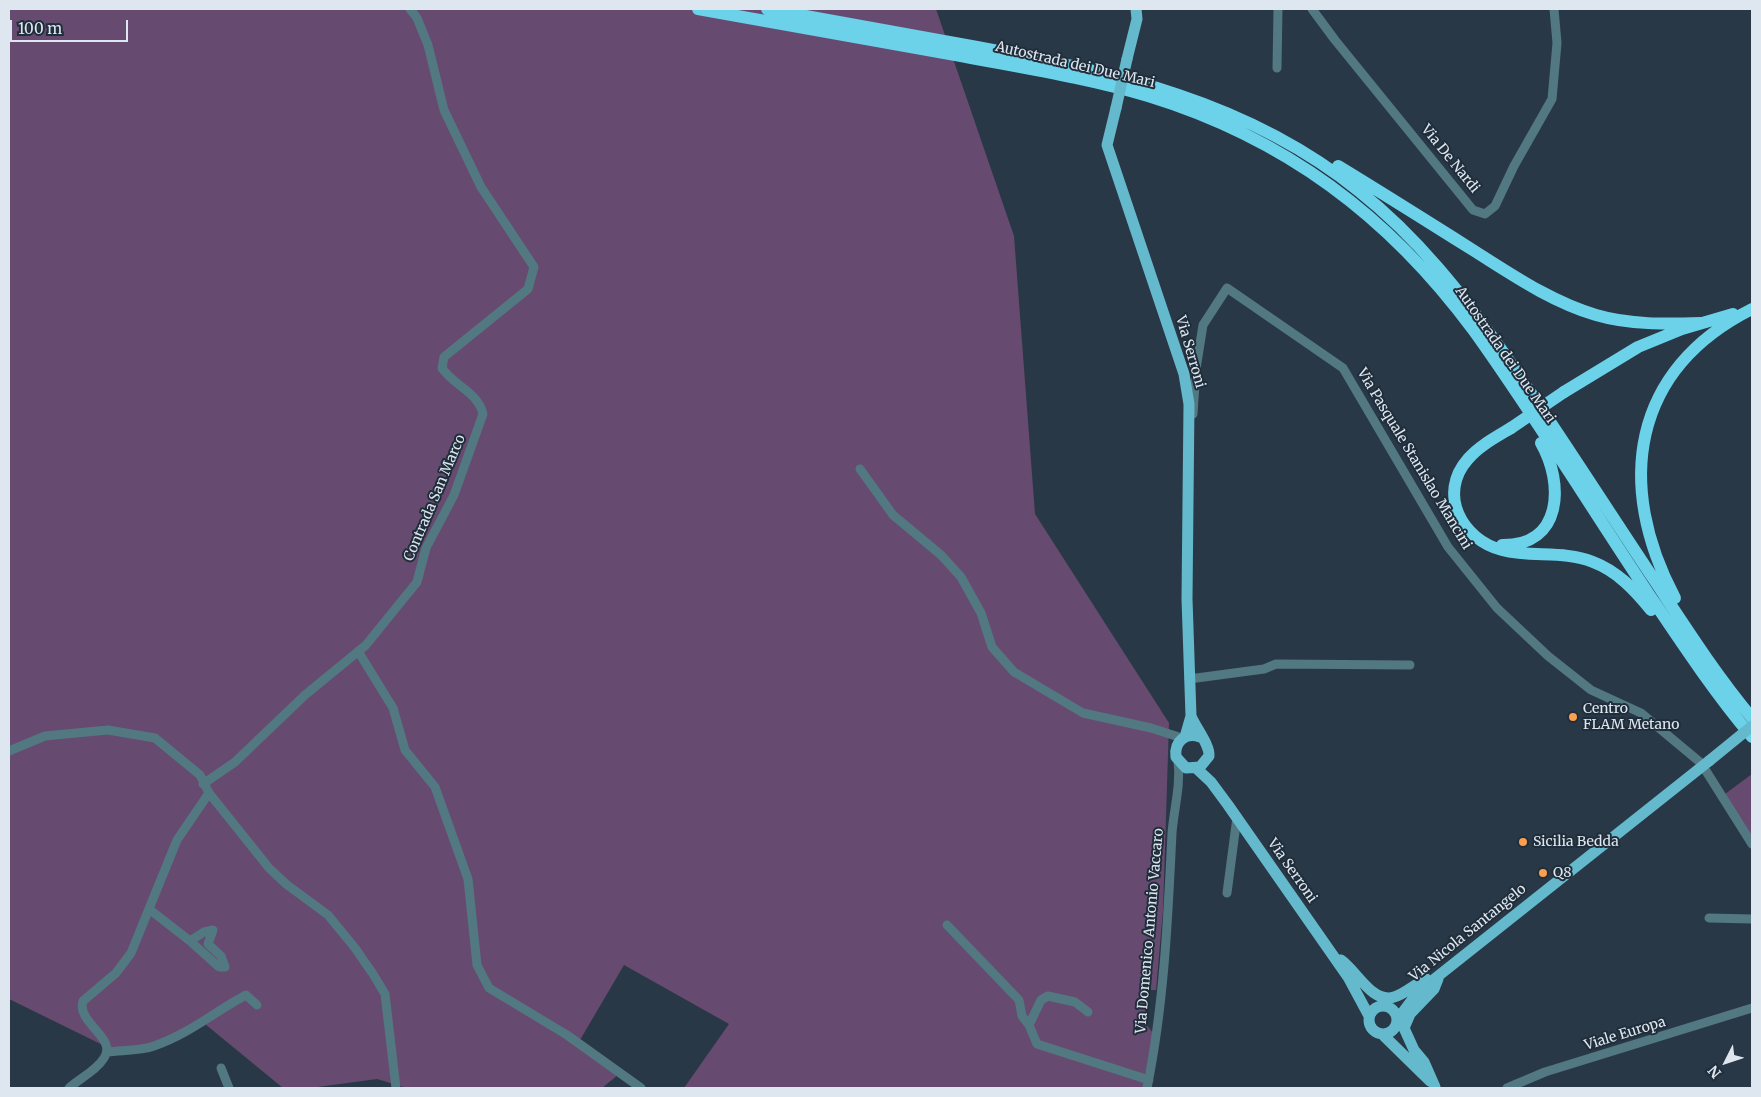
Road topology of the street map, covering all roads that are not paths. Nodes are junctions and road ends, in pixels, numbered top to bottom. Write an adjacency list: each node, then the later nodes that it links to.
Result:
1 (410, 9): 17 (street, Contrada San Marco)
2 (698, 9): 8 (highway, Autostrada dei Due Mari)
3 (767, 9): 8 (highway, Autostrada dei Due Mari)
4 (1136, 9): 14 (main road, Via Serroni, bridge)
5 (1278, 9): 9 (street)
6 (1312, 9): 7 (street, Via De Nardi)
7 (1554, 9)
8 (883, 36): 10 (highway, Autostrada dei Due Mari); 11 (highway, Autostrada dei Due Mari)
9 (1277, 68)
10 (1109, 73): 13 (highway); 22 (highway, Autostrada dei Due Mari)
11 (1414, 259): 16 (highway); 24 (highway, Autostrada dei Due Mari)
12 (1752, 309): 13 (highway); 20 (highway)
13 (1701, 323): 16 (highway, bridge)
14 (1192, 401): 19 (main road, Via Serroni); 31 (street, Via Pasquale Stanislao Mancini)
15 (860, 469): 26 (street)
16 (1484, 543): 27 (highway)
17 (358, 651): 35 (street, Contrada San Marco); 64 (street)
18 (1410, 665): 19 (street)
19 (1189, 679): 21 (main road, Via Serroni)
20 (1752, 712)
21 (1191, 716): 25 (main road, Via Serroni); 26 (main road, Via Serroni)
22 (1752, 718)
23 (1752, 726): 31 (main road, Via Nicola Santangelo, bridge)
24 (1752, 736)
25 (1200, 737): 26 (main road); 30 (main road, Via Serroni)
26 (1179, 739): 29 (main road, Via Serroni)
27 (1752, 746)
28 (9, 750): 35 (street)
29 (1178, 761): 32 (main road, Via Serroni); 33 (street, Via Domenico Antonio Vaccaro)
30 (1207, 761): 32 (main road); 34 (main road, Via Serroni)
31 (1706, 763): 38 (street); 46 (main road, Via Nicola Santangelo)
32 (1194, 768): 33 (street); 34 (main road, Via Serroni)
33 (1180, 776): 60 (street, Via Domenico Antonio Vaccaro)
34 (1212, 782): 37 (main road, Via Serroni)
35 (203, 784): 36 (street)
36 (209, 793): 40 (street); 63 (street)
37 (1237, 817): 39 (street); 45 (main road, Via Serroni)
38 (1752, 844)
39 (1227, 893)
40 (149, 909): 44 (street); 57 (street)
41 (1709, 918): 42 (street)
42 (1752, 919)
43 (947, 925): 54 (street)
44 (190, 941): 44 (street)
45 (1330, 952): 46 (main road); 47 (main road, Via Serroni)
46 (1439, 975): 48 (main road, Via Nicola Santangelo); 65 (main road)
47 (1348, 977): 50 (main road); 53 (main road)
48 (1418, 992): 50 (main road); 55 (main road, Via Nicola Santangelo)
49 (257, 1005): 57 (street)
50 (1384, 1006): 53 (main road); 55 (main road)
51 (1752, 1008): 66 (street, Viale Europa)
52 (1088, 1012): 54 (street)
53 (1369, 1016): 56 (main road)
54 (1029, 1024): 60 (street)
55 (1396, 1024): 56 (main road, Via Nicola Santangelo); 58 (main road)
56 (1382, 1034): 58 (main road)
57 (107, 1052): 61 (street)
58 (1414, 1065): 65 (main road)
59 (221, 1068): 62 (street)
60 (1148, 1084)
61 (69, 1088)
62 (228, 1088)
63 (396, 1088)
64 (641, 1088)
65 (1436, 1088)
66 (1507, 1088)

